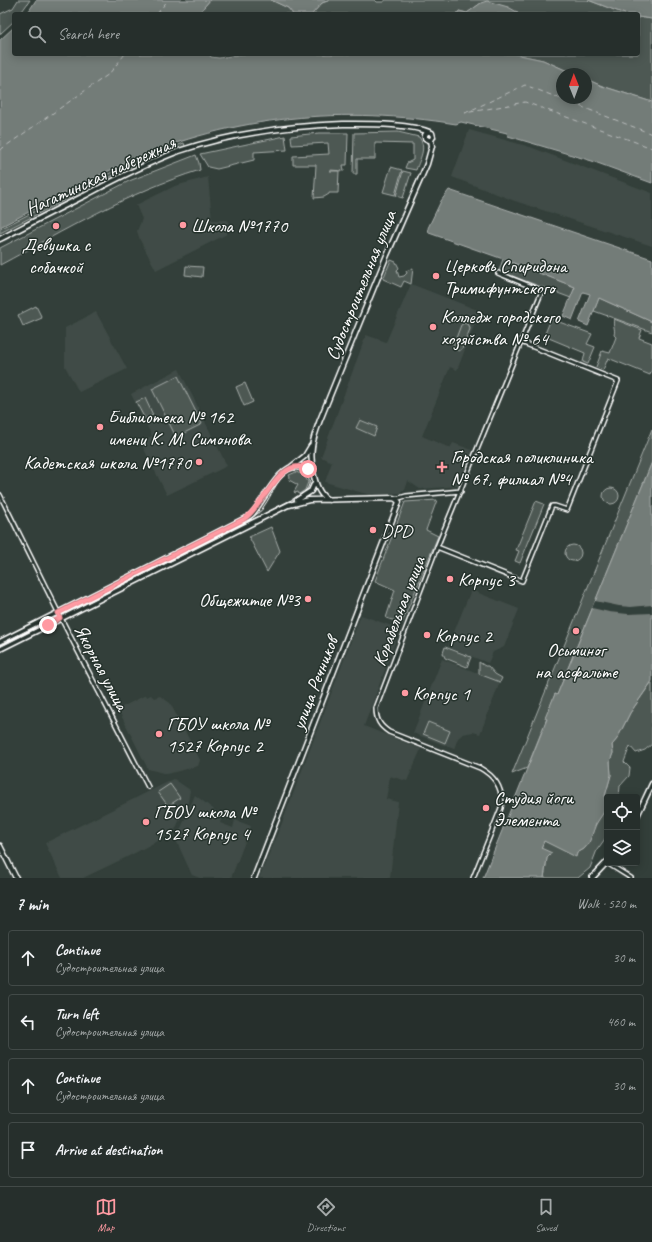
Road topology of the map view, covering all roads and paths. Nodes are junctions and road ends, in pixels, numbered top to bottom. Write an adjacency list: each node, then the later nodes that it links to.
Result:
1 (427, 132): 2 (street, Нагатинская набережная); 5 (street, Судостроительная улица)
2 (0, 239)
3 (498, 273): 4 (street, Корабельная улица)
4 (521, 342): 8 (street, Корабельная улица); 15 (street)
5 (313, 442): 6 (street); 7 (street)
6 (289, 468): 7 (street); 13 (street)
7 (315, 479): 11 (street); 12 (street)
8 (461, 491): 10 (street); 15 (street, Корабельная улица)
9 (0, 495): 16 (street, Якорная улица)
10 (396, 499): 11 (street); 27 (street, улица Речников)
11 (328, 500): 12 (street)
12 (289, 505): 14 (street)
13 (255, 510): 14 (street); 16 (street)
14 (262, 517): 17 (street)
15 (437, 547): 28 (street, Корабельная улица)
16 (58, 613): 17 (street, Якорная улица); 18 (street)
17 (60, 618): 19 (street); 21 (street, Якорная улица)
18 (0, 642)
19 (0, 648)
20 (652, 784): 22 (street)
21 (148, 787)
22 (640, 810)
23 (0, 846): 26 (street)
24 (604, 866): 29 (street)
25 (612, 866): 30 (street)
26 (16, 878)
27 (254, 878)
28 (473, 878)
29 (592, 878)
30 (631, 878)

